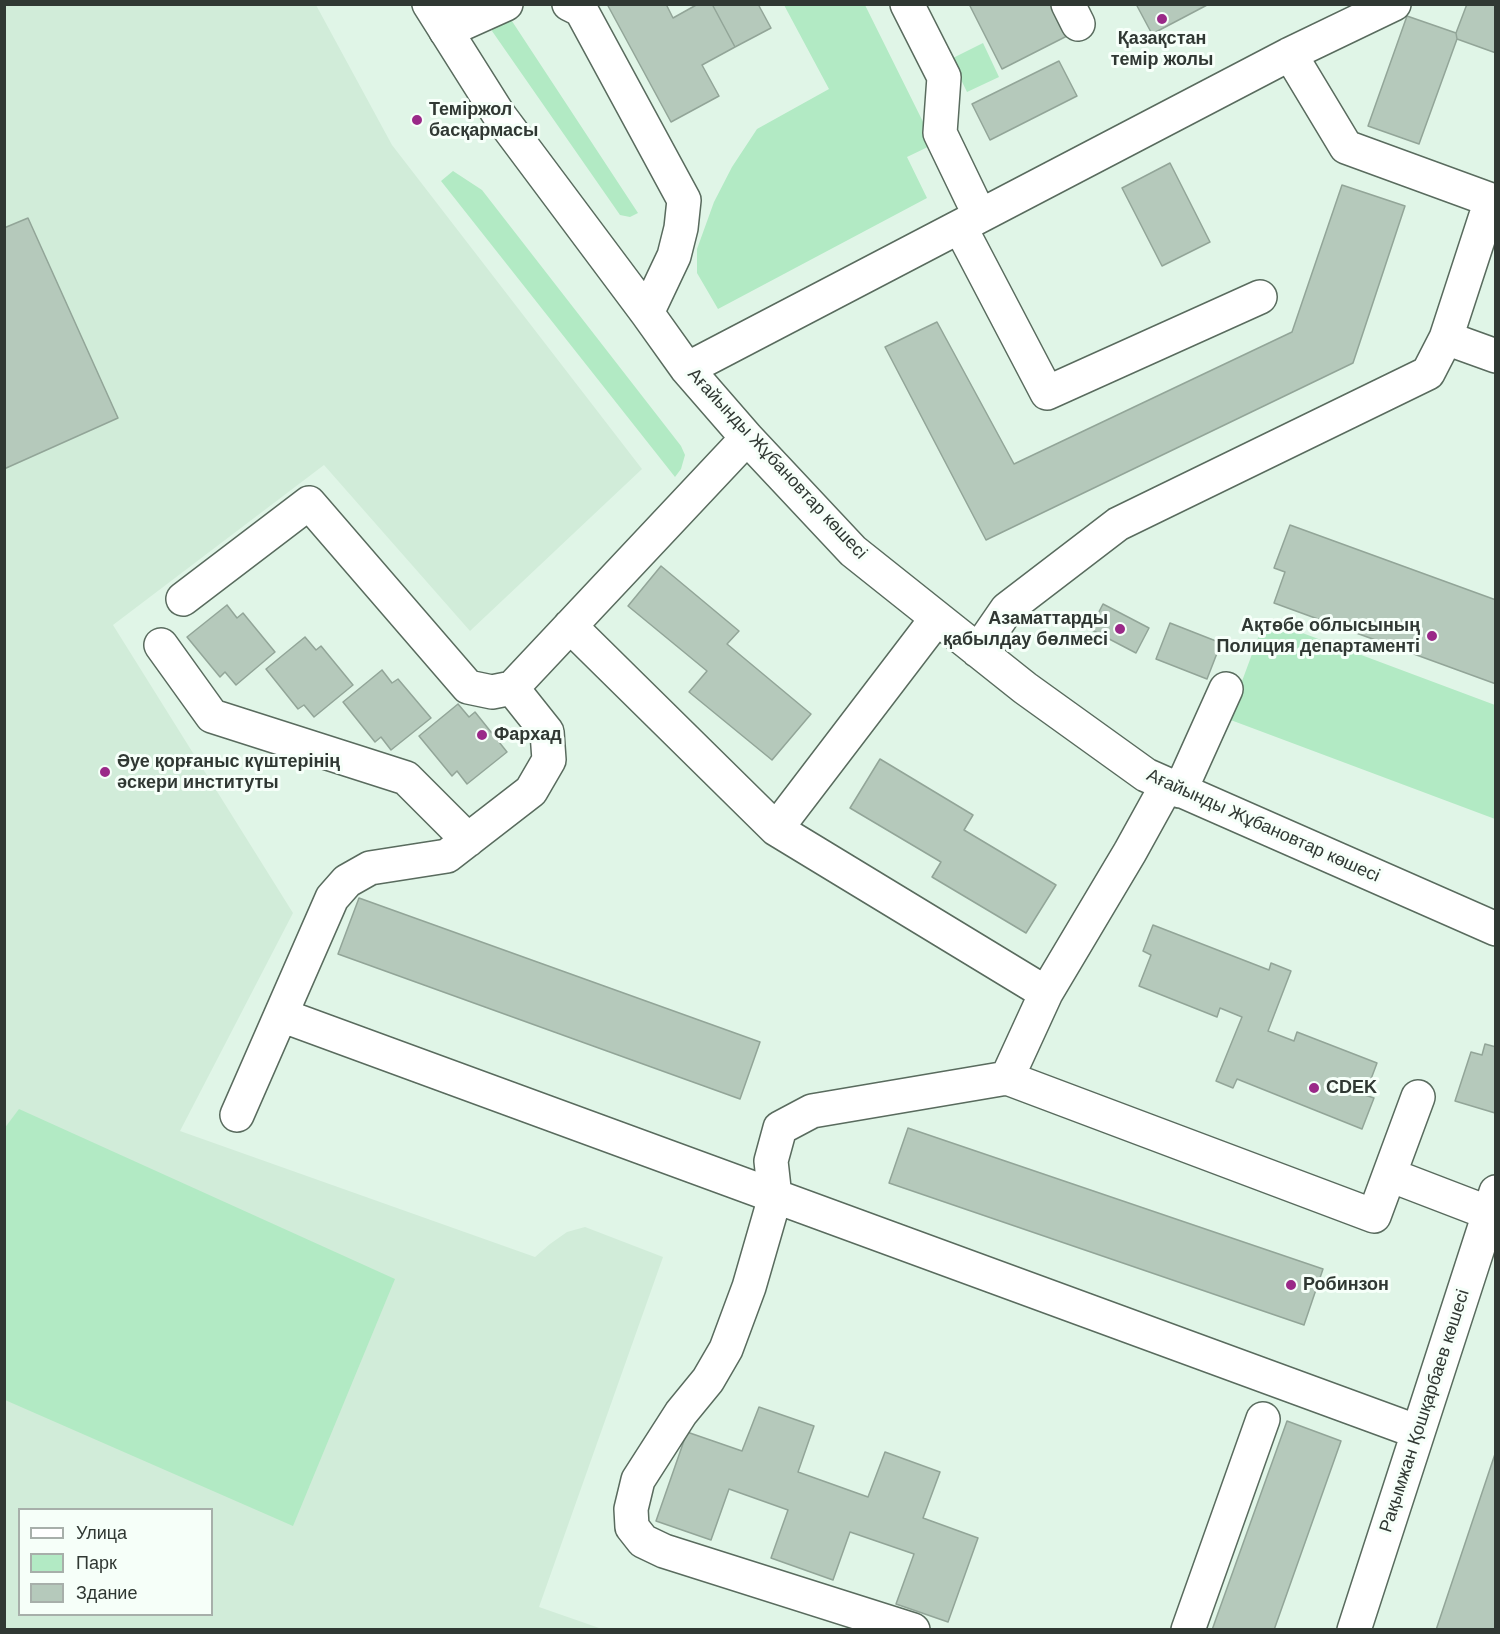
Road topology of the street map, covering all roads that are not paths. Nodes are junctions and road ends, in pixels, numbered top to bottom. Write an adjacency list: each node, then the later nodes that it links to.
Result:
1 (506, 4): 5 (street)
2 (569, 4): 10 (street)
3 (906, 4): 8 (street)
4 (1394, 4): 6 (street)
5 (442, 13): 10 (street, Ағайынды Жұбановтар көшесі)
6 (1290, 54): 7 (street); 8 (street)
7 (1493, 201): 11 (street)
8 (970, 221): 9 (street); 13 (street)
9 (1260, 297)
10 (647, 313): 13 (street, Ағайынды Жұбановтар көшесі)
11 (1446, 338): 12 (street); 19 (street)
12 (1496, 356)
13 (687, 369): 14 (street, Ағайынды Жұбановтар көшесі)
14 (747, 438): 16 (street, Ағайынды Жұбановтар көшесі); 17 (street)
15 (183, 599): 20 (street)
16 (937, 618): 19 (street, Ағайынды Жұбановтар көшесі); 23 (street)
17 (570, 626): 20 (street); 23 (street)
18 (161, 645): 24 (street)
19 (978, 651): 22 (street, Ағайынды Жұбановтар көшесі)
20 (512, 688): 24 (street)
21 (1226, 689): 22 (street)
22 (1173, 788): 25 (street, Ағайынды Жұбановтар көшесі); 26 (street)
23 (776, 829): 26 (street)
24 (468, 840): 27 (street)
25 (1496, 929)
26 (1046, 993): 28 (street)
27 (281, 1015): 30 (street); 32 (street)
28 (1007, 1078): 31 (street); 32 (street)
29 (1418, 1097): 31 (street)
30 (237, 1115)
31 (1390, 1175): 33 (street)
32 (775, 1197): 35 (street); 36 (street)
33 (1492, 1202): 35 (street, Рақымжан Қошқарбаев көшесі)
34 (1263, 1419): 37 (street)
35 (1418, 1432): 38 (street, Рақымжан Қошқарбаев көшесі)
36 (913, 1629)
37 (1188, 1629)
38 (1354, 1629)

